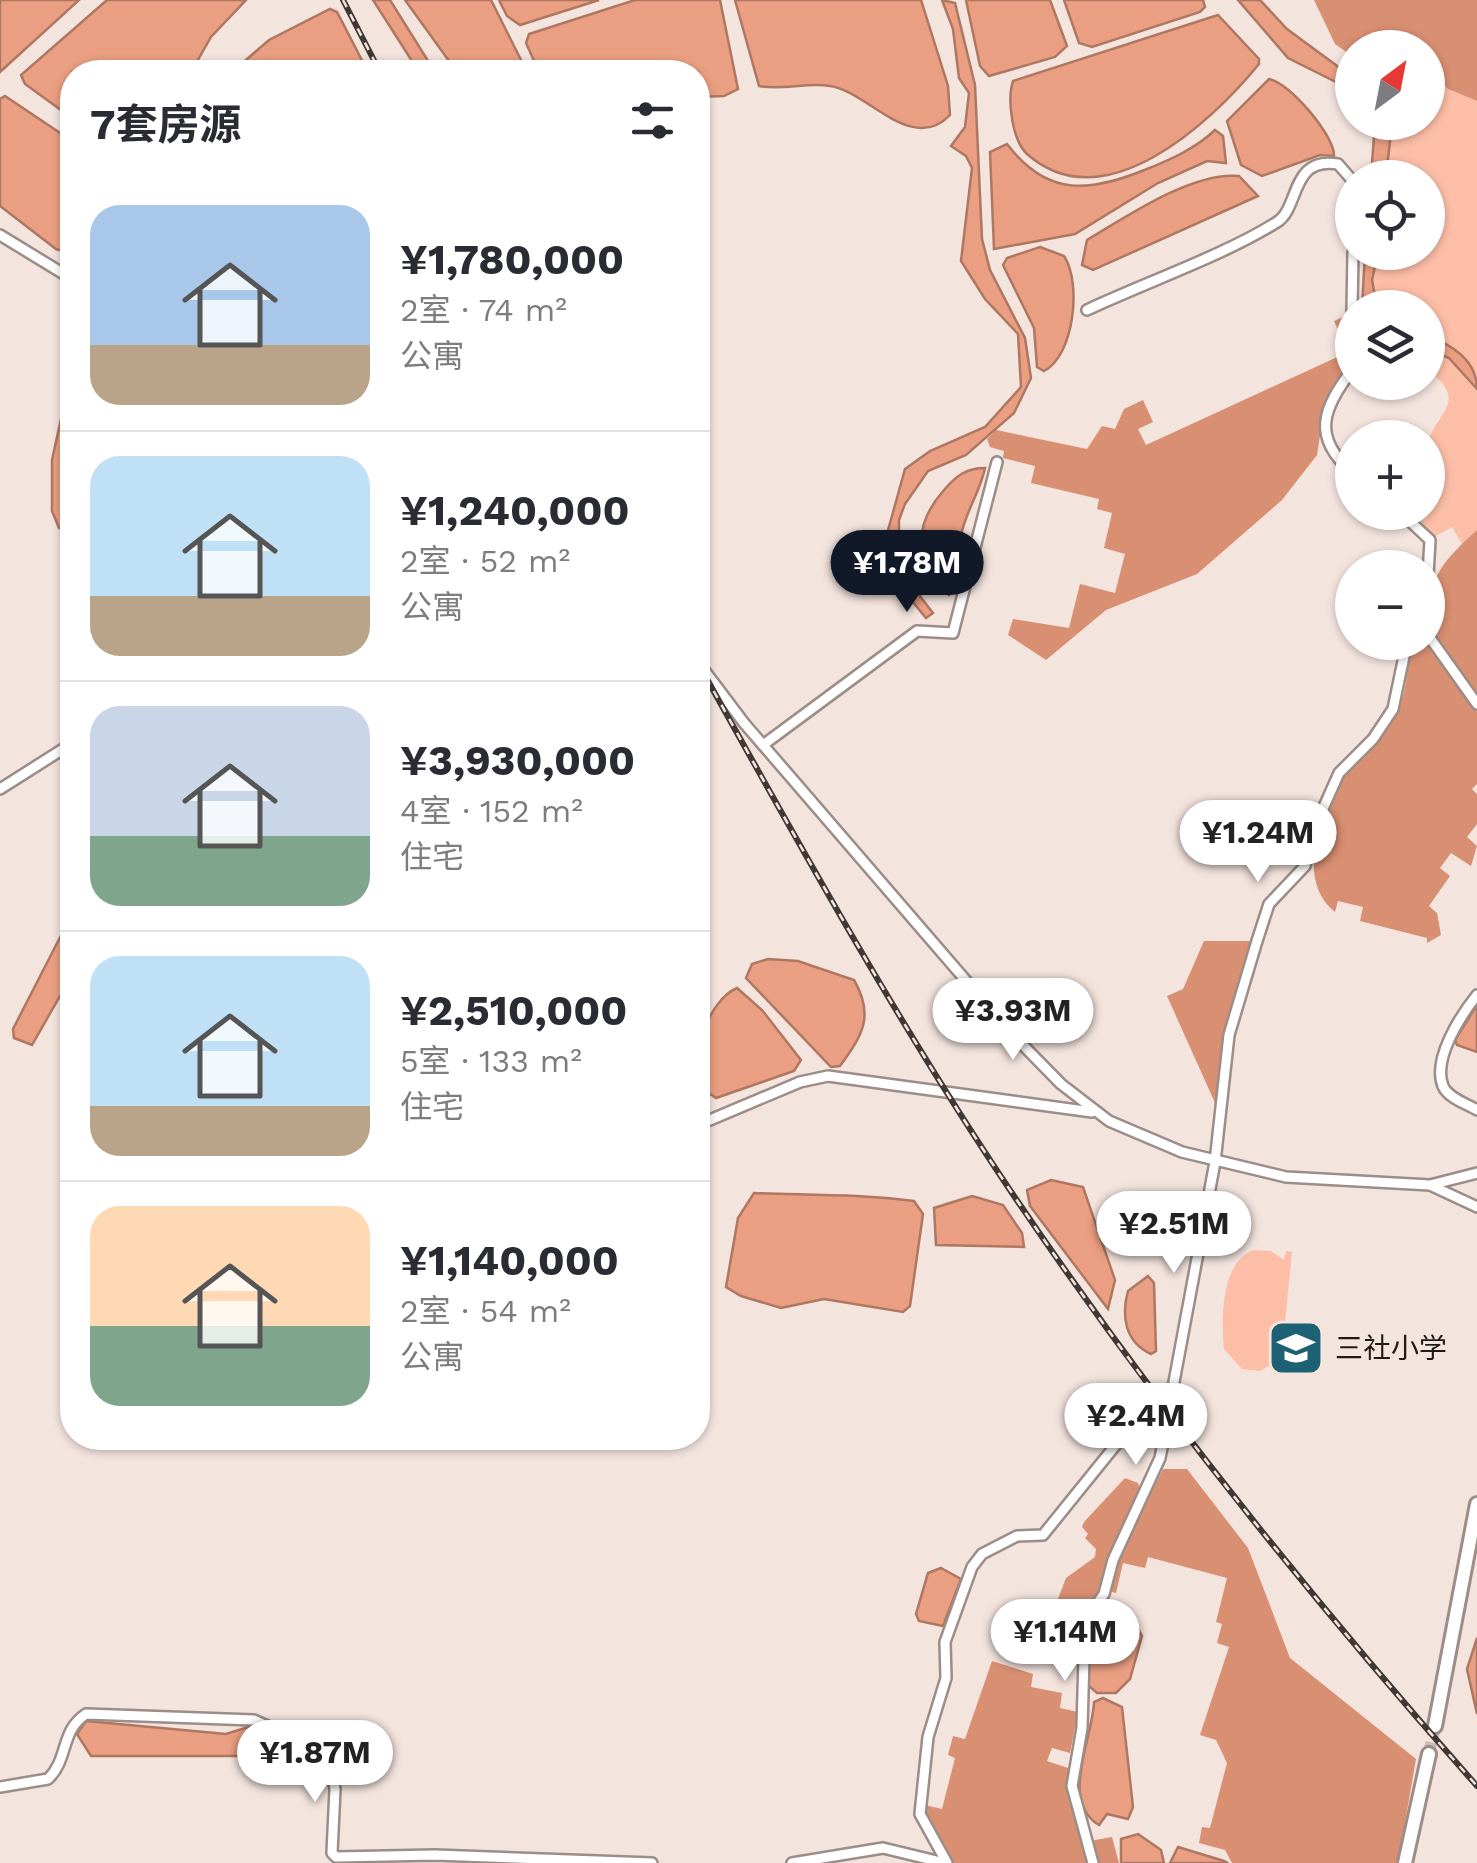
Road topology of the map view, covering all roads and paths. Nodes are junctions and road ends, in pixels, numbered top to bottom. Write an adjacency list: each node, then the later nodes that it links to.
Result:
1 (1335, 164): 4 (street)
2 (0, 236): 3 (street)
3 (60, 272)
4 (1086, 310)
5 (1335, 393): 6 (street)
6 (1335, 455)
7 (997, 462): 12 (street)
8 (1445, 659): 11 (street)
9 (1404, 660): 19 (street)
10 (710, 677): 12 (street)
11 (1477, 704)
12 (763, 744): 17 (street)
13 (60, 751): 14 (street)
14 (0, 789)
15 (1477, 995): 16 (street)
16 (1477, 1110)
17 (1096, 1112): 18 (street); 19 (street)
18 (710, 1120)
19 (1215, 1162): 21 (street); 23 (street)
20 (1477, 1173): 21 (street)
21 (1430, 1185): 22 (street)
22 (1477, 1207)
23 (1171, 1398)
24 (1477, 1504): 25 (street)
25 (1435, 1726)
26 (1429, 1754): 32 (street)
27 (0, 1786): 28 (street)
28 (652, 1863)
29 (792, 1863): 30 (street)
30 (946, 1863): 31 (street)
31 (1093, 1863)
32 (1405, 1863)

